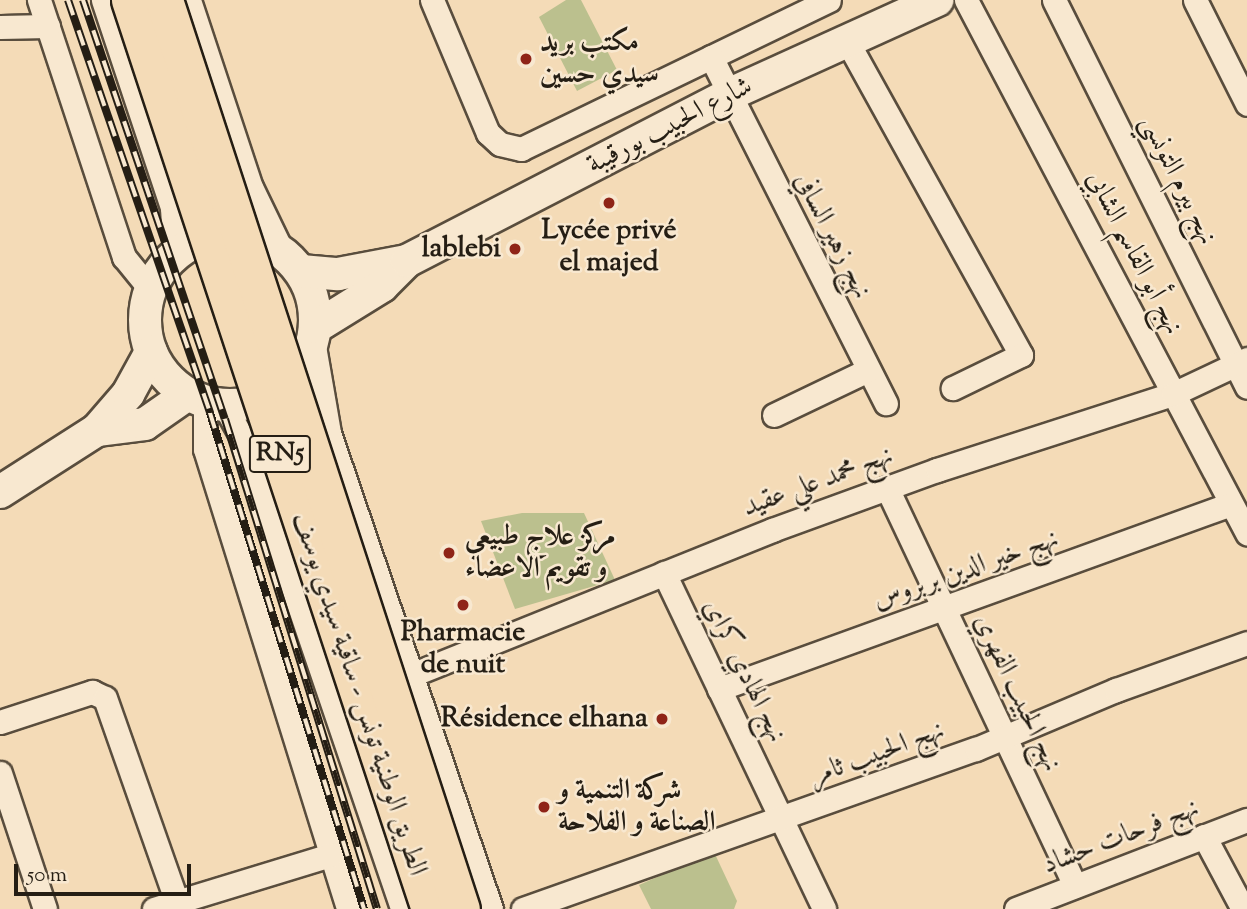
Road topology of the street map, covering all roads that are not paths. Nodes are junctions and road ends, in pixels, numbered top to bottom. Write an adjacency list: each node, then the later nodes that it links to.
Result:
1 (39, 0): 12 (street)
2 (103, 0): 18 (street)
3 (130, 0): 56 (highway, الطريق الوطنية تونس - ساقية سيدي يوسف / RN5, bridge)
4 (164, 0): 57 (highway, الطريق الوطنية تونس - ساقية سيدي يوسف / RN5, bridge)
5 (189, 0): 19 (street)
6 (432, 0): 15 (street)
7 (829, 0): 15 (street)
8 (937, 0): 14 (main road, شارع الحبيب بورقيبة)
9 (966, 0): 28 (street, نهج أبو القاسم الشابي)
10 (1054, 0): 24 (street, نهج بيرم التونسي)
11 (1195, 0): 17 (street)
12 (48, 26): 13 (street); 21 (street)
13 (0, 27)
14 (847, 41): 16 (main road, شارع الحبيب بورقيبة); 26 (street)
15 (711, 57): 16 (street, نهج زهير السافي)
16 (728, 95): 20 (main road, شارع الحبيب بورقيبة); 25 (street, نهج زهير السافي)
17 (1247, 104)
18 (175, 254): 19 (main road); 21 (main road)
19 (291, 261): 20 (main road, شارع الحبيب بورقيبة); 22 (main road)
20 (407, 261): 22 (main road, شارع الحبيب بورقيبة)
21 (150, 289): 23 (main road)
22 (314, 333): 29 (main road); 40 (street)
23 (151, 352): 29 (main road); 32 (main road)
24 (1241, 362): 27 (street, نهج بيرم التونسي); 28 (street, نهج محمد علي عقيد)
25 (868, 370): 30 (street, نهج زهير السافي); 31 (street)
26 (953, 387)
27 (1247, 387)
28 (1173, 394): 33 (street, نهج محمد علي عقيد); 35 (street, نهج أبو القاسم الشابي)
29 (206, 400): 32 (main road); 48 (street); 55 (street)
30 (886, 403)
31 (774, 415)
32 (97, 430): 34 (main road)
33 (887, 488): 37 (street, نهج محمد علي عقيد); 38 (street, نهج الحبيب الفهري)
34 (0, 492)
35 (1231, 504): 36 (street, نهج أبو القاسم الشابي); 38 (street, نهج خير الدين بربروس)
36 (1247, 533)
37 (664, 573): 40 (street, نهج محمد علي عقيد); 41 (street, نهج الهادي كراي)
38 (945, 609): 41 (street, نهج خير الدين بربروس); 43 (street, نهج الحبيب الفهري)
39 (1247, 643): 43 (street, نهج الحبيب ثامر)
40 (414, 674): 58 (street)
41 (719, 689): 45 (street, نهج الهادي كراي)
42 (0, 722): 50 (street)
43 (1006, 737): 45 (street, نهج الحبيب ثامر); 49 (street, نهج الحبيب الفهري)
44 (0, 772): 52 (street)
45 (783, 820): 59 (street, نهج الحبيب ثامر); 60 (street, نهج الهادي كراي)
46 (1247, 820): 47 (street, نهج فرحات حشاد)
47 (1204, 836): 49 (street, نهج فرحات حشاد); 62 (street)
48 (331, 855): 50 (street); 54 (street)
49 (1075, 886): 51 (street, نهج فرحات حشاد)
50 (177, 902): 53 (street)
51 (1049, 904): 61 (street, نهج فرحات حشاد)
52 (45, 909)
53 (154, 909)
54 (348, 909)
55 (402, 909)
56 (430, 909)
57 (461, 909)
58 (491, 909)
59 (523, 909)
60 (824, 909)
61 (1016, 909)
62 (1242, 909)

